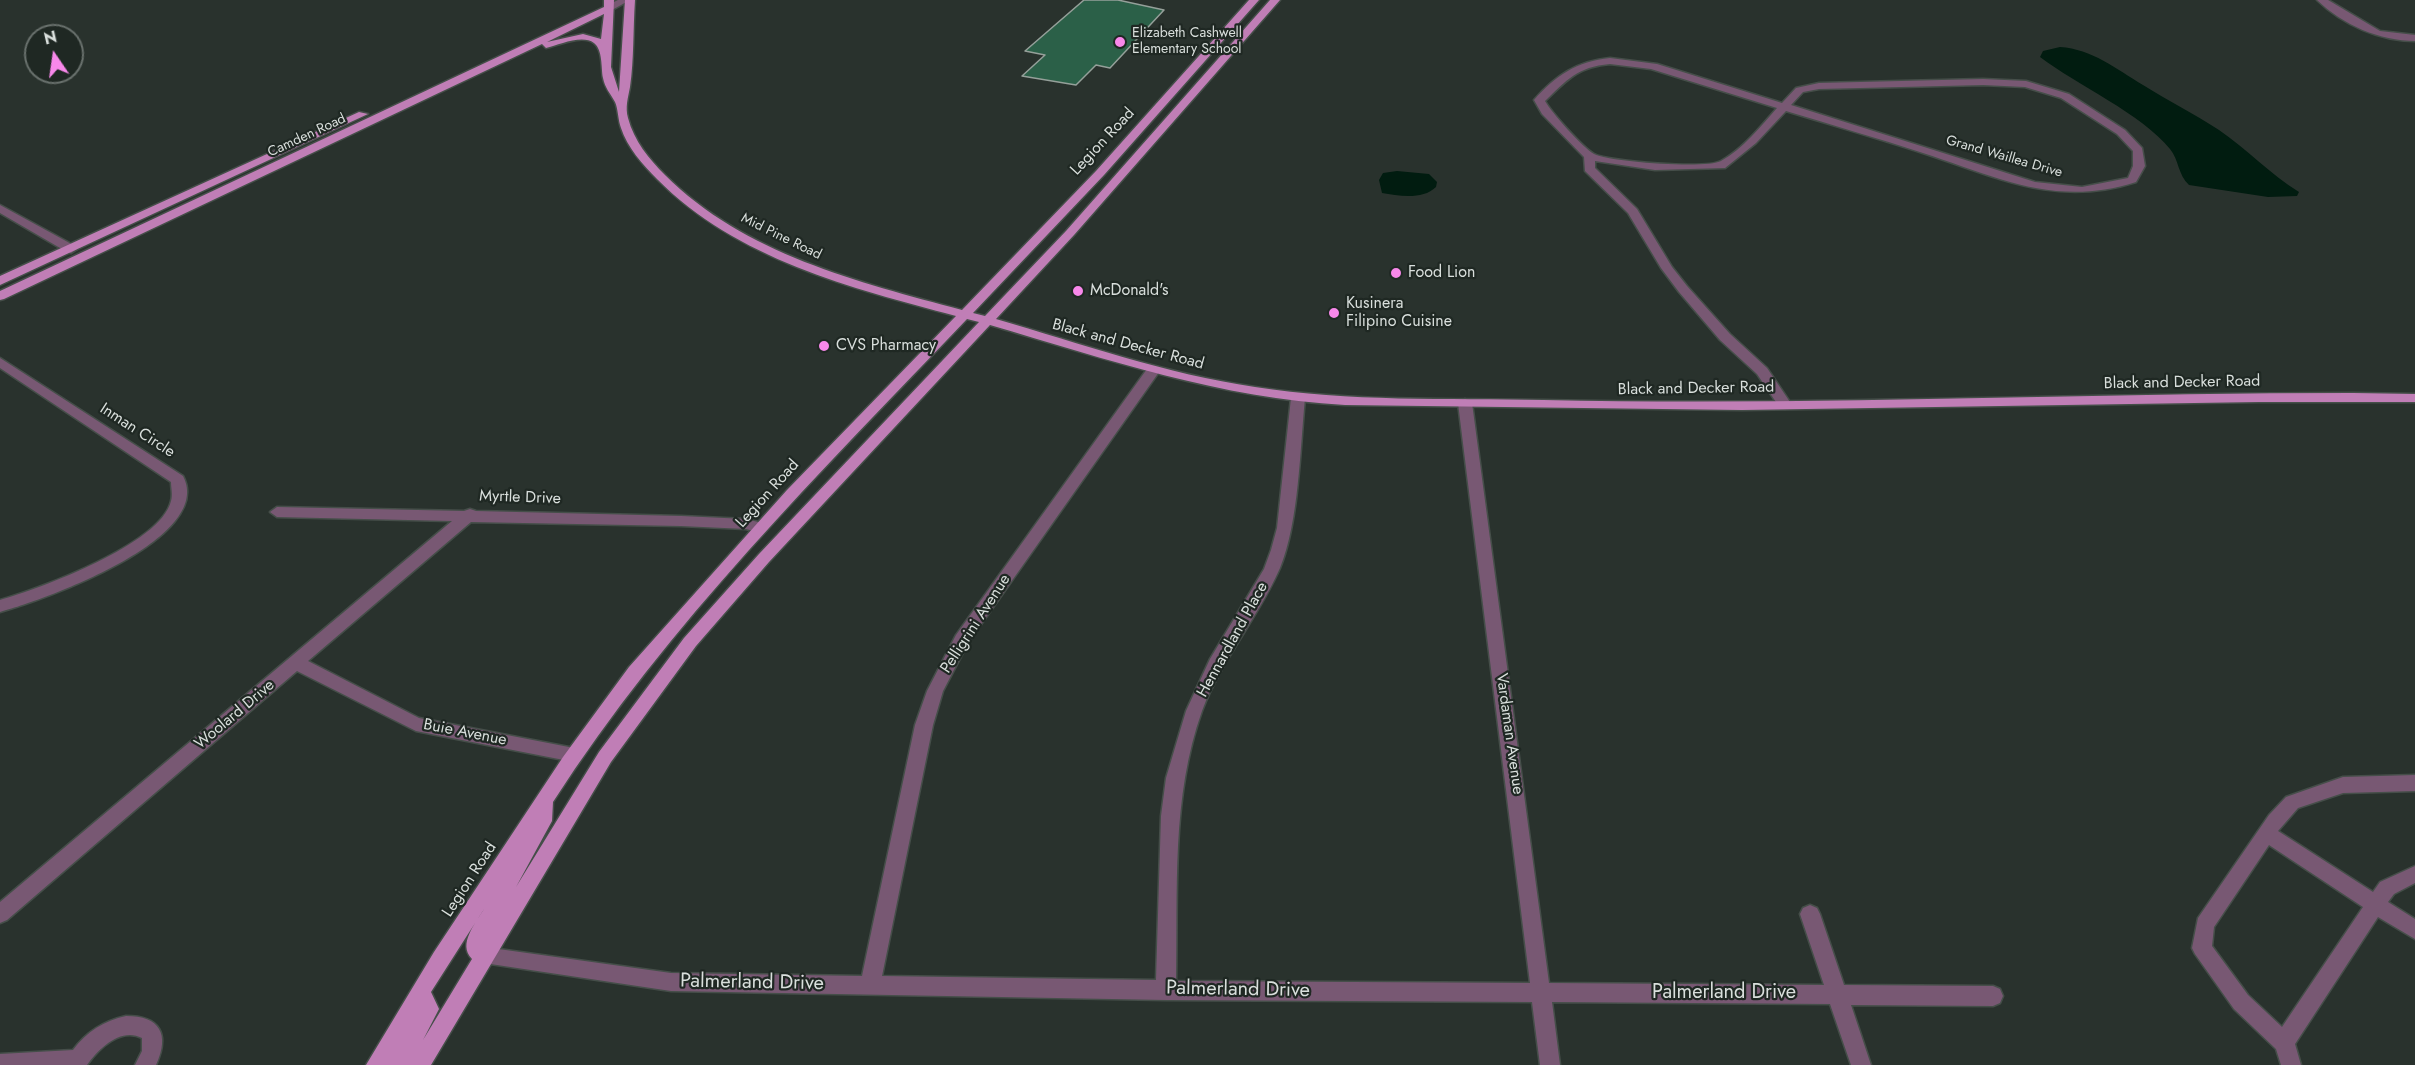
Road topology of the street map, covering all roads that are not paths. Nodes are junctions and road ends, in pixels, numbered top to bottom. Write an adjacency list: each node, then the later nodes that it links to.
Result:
1 (625, 0): 5 (street, Camden Road)
2 (630, 0): 13 (main road, Mid Pine Road)
3 (1254, 0): 7 (main road, Legion Road)
4 (2324, 0): 8 (street)
5 (607, 2): 9 (main road, Mid Pine Road); 12 (main road, Camden Road); 21 (main road, Camden Road)
6 (1270, 3): 10 (main road)
7 (1246, 10): 10 (main road); 11 (main road, Legion Road)
8 (2415, 38)
9 (607, 63): 12 (main road); 13 (main road, Mid Pine Road)
10 (1208, 77): 16 (main road)
11 (1179, 85): 15 (main road, Legion Road); 16 (main road)
12 (431, 91): 23 (main road, Camden Road)
13 (619, 100): 24 (main road, Mid Pine Road)
14 (1784, 106): 14 (street, Grand Waillea Drive); 17 (street, Grand Waillea Drive); 18 (street, Grand Waillea Drive)
15 (1139, 129): 19 (main road); 24 (main road, Legion Road)
16 (1161, 132): 19 (main road)
17 (1589, 160): 18 (street); 18 (street)
18 (1603, 169): 31 (street)
19 (1094, 206): 25 (main road)
20 (0, 208): 21 (street)
21 (71, 249): 22 (main road, Camden Road)
22 (0, 281)
23 (0, 296)
24 (962, 314): 25 (main road, Mid Pine Road); 34 (main road, Legion Road)
25 (987, 320): 27 (main road, Black and Decker Road); 46 (main road)
26 (0, 362): 35 (street, Inman Circle)
27 (1152, 372): 28 (main road, Black and Decker Road); 47 (street, Pelligrini Avenue)
28 (1298, 398): 30 (main road, Black and Decker Road); 48 (street, Hennardland Place)
29 (2415, 398): 31 (main road, Black and Decker Road)
30 (1465, 403): 31 (main road, Black and Decker Road); 50 (street, Vardaman Avenue)
31 (1785, 405)
32 (277, 512): 33 (street, Myrtle Drive)
33 (470, 514): 34 (street, Myrtle Drive); 36 (street, Woolard Drive)
34 (761, 528): 37 (main road, Legion Road)
35 (0, 606)
36 (296, 663): 37 (street, Buie Avenue); 44 (street, Woolard Drive)
37 (574, 755): 39 (main road, Legion Road)
38 (2415, 783): 40 (street)
39 (544, 801): 46 (main road); 49 (main road, Legion Road)
40 (2267, 834): 42 (street); 53 (street)
41 (2415, 874): 42 (street)
42 (2376, 904): 45 (street); 53 (street)
43 (1810, 914): 51 (street)
44 (0, 915)
45 (2415, 930)
46 (484, 956): 47 (street, Palmerland Drive); 59 (main road)
47 (870, 985): 48 (street, Palmerland Drive)
48 (1166, 990): 50 (street, Palmerland Drive)
49 (421, 992): 57 (main road, Legion Road); 58 (main road)
50 (1541, 993): 51 (street, Palmerland Drive); 60 (street, Vardaman Avenue)
51 (1839, 994): 52 (street, Palmerland Drive); 61 (street)
52 (1993, 996)
53 (2284, 1043): 62 (street)
54 (77, 1063): 55 (street); 56 (street)
55 (0, 1064)
56 (145, 1065)
57 (376, 1065)
58 (397, 1065)
59 (419, 1065)
60 (1550, 1065)
61 (1861, 1065)
62 (2291, 1065)

